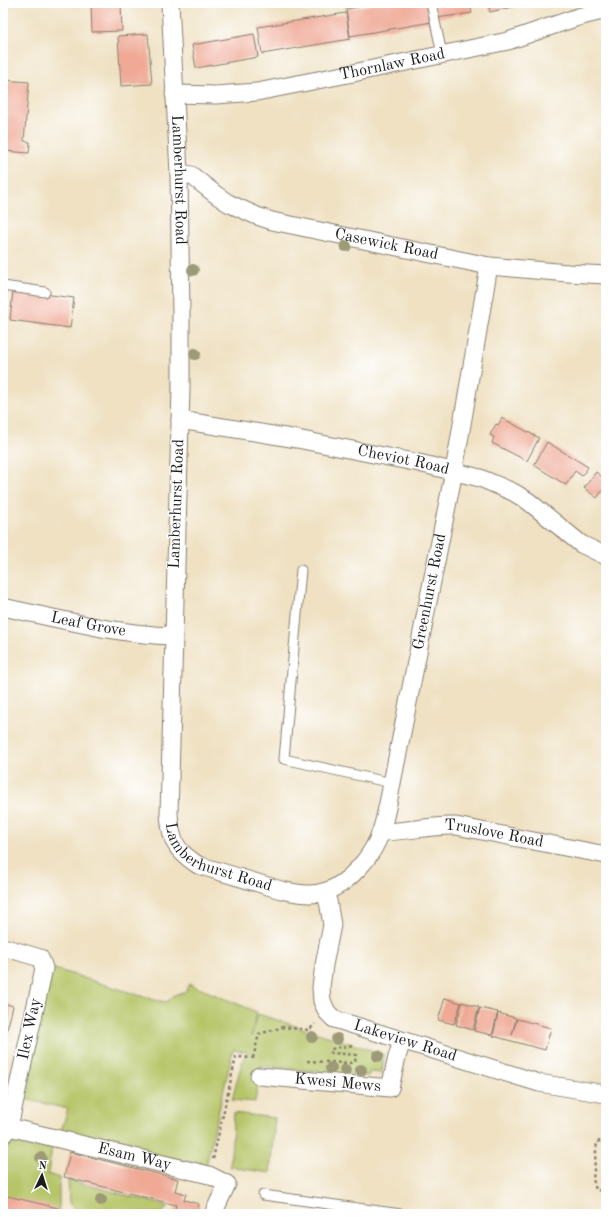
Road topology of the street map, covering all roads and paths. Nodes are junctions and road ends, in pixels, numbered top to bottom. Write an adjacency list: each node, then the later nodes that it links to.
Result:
1 (170, 3): 5 (street, Lamberhurst Road)
2 (431, 3): 4 (lane)
3 (606, 10): 4 (street, Thornlaw Road)
4 (442, 54): 5 (street, Thornlaw Road)
5 (174, 94): 6 (street, Lamberhurst Road)
6 (179, 173): 7 (street, Casewick Road); 11 (street, Lamberhurst Road)
7 (489, 266): 8 (street, Casewick Road); 12 (street, Greenhurst Road)
8 (606, 275)
9 (3, 286): 10 (lane)
10 (45, 292)
11 (180, 420): 12 (street, Cheviot Road); 16 (street, Lamberhurst Road)
12 (454, 471): 13 (street, Cheviot Road); 17 (street, Greenhurst Road)
13 (606, 556)
14 (301, 570): 17 (lane)
15 (3, 608): 16 (street, Leaf Grove)
16 (173, 636): 20 (street, Lamberhurst Road)
17 (392, 783): 18 (street, Greenhurst Road)
18 (381, 832): 19 (street, Truslove Road); 20 (street, Greenhurst Road)
19 (606, 855)
20 (323, 892): 22 (street, Lakeview Road)
21 (3, 947): 30 (street, Ilex Way)
22 (362, 1027): 24 (street, Lakeview Road); 27 (path)
23 (310, 1030): 25 (path)
24 (402, 1041): 28 (street, Kwesi Mews); 29 (street, Lakeview Road)
25 (253, 1058): 26 (path); 32 (path)
26 (260, 1058)
27 (305, 1061)
28 (259, 1076)
29 (606, 1094)
30 (6, 1131): 32 (street, Esam Way)
31 (606, 1139): 33 (path)
32 (209, 1175): 36 (street, Esam Way)
33 (606, 1191)
34 (263, 1195): 35 (lane)
35 (349, 1210): 37 (lane)
36 (213, 1214)
37 (401, 1214)

